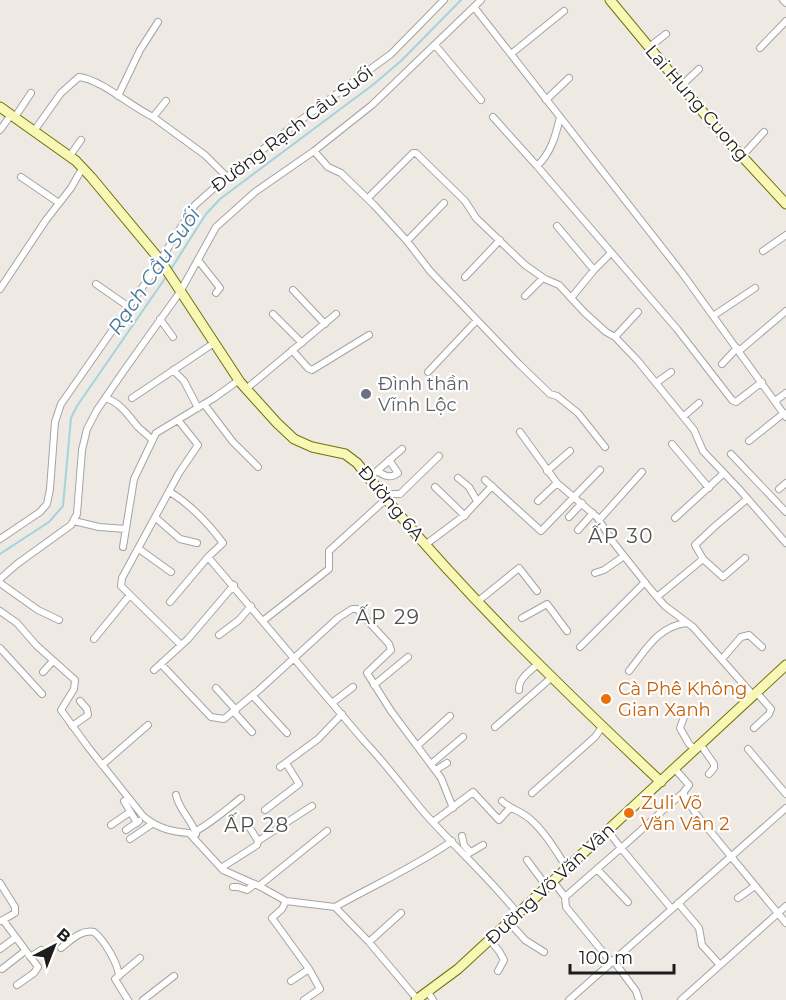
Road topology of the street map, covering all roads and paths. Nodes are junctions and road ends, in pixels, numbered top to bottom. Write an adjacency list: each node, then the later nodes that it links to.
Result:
1 (444, 0): 36 (street, Đường Rạch Cầu Suối)
2 (481, 0): 4 (street)
3 (610, 0): 10 (street, Lai Hung Cuong)
4 (474, 7): 9 (street); 12 (street)
5 (564, 11): 12 (street)
6 (786, 21): 11 (street)
7 (158, 22): 17 (street)
8 (666, 34): 10 (street)
9 (435, 45): 18 (street); 30 (street)
10 (649, 47): 15 (street, Lai Hung Cuong)
11 (760, 48)
12 (511, 54): 19 (street)
13 (699, 69): 15 (street)
14 (569, 78): 19 (street)
15 (681, 86): 31 (street, Lai Hung Cuong)
16 (31, 93): 22 (street)
17 (118, 96): 23 (street); 27 (street)
18 (481, 100)
19 (546, 100): 25 (street)
20 (166, 101): 23 (street)
21 (0, 107): 22 (street, Đường 6A)
22 (13, 116): 26 (street); 27 (street, Đường 6A)
23 (153, 117): 36 (street)
24 (493, 117): 33 (street)
25 (560, 117): 33 (street); 65 (street)
26 (0, 130)
27 (34, 131): 32 (street, Đường 6A)
28 (764, 132): 31 (street)
29 (81, 140): 32 (street)
30 (314, 151): 37 (street); 47 (street)
31 (742, 156): 40 (street, Lai Hung Cuong)
32 (69, 157): 34 (street, Đường 6A)
33 (537, 166): 46 (street)
34 (82, 167): 38 (street); 48 (street, Đường 6A)
35 (21, 177): 38 (street)
36 (228, 177): 48 (street, Đường Rạch Cầu Suối)
37 (368, 198): 43 (street); 44 (street)
38 (59, 203): 54 (street)
39 (444, 203): 44 (street)
40 (786, 204)
41 (556, 226): 49 (street)
42 (786, 235): 45 (street)
43 (500, 240): 50 (street); 51 (street)
44 (407, 241): 67 (street)
45 (763, 251)
46 (610, 254): 49 (street); 81 (street)
47 (198, 260): 55 (street); 57 (street)
48 (161, 261): 55 (street, Đường 6A); 60 (street, Đường Rạch Cầu Suối)
49 (594, 270): 59 (street)
50 (465, 278)
51 (543, 278): 58 (street); 59 (street)
52 (96, 284): 60 (street)
53 (755, 288): 65 (street)
54 (0, 289)
55 (179, 290): 66 (street); 72 (street, Đường 6A)
56 (293, 290): 68 (street)
57 (216, 293)
58 (525, 296)
59 (571, 298): 71 (street)
60 (129, 307): 134 (street, Đường Rạch Cầu Suối)
61 (786, 311): 74 (street)
62 (638, 312): 71 (street)
63 (273, 314): 73 (street)
64 (336, 314): 68 (street)
65 (713, 316): 74 (street)
66 (160, 319): 70 (street); 86 (street)
67 (477, 320): 78 (street); 97 (street)
68 (325, 324): 73 (street)
69 (369, 335): 75 (street)
70 (173, 337)
71 (615, 337): 82 (street)
72 (214, 343): 77 (street); 80 (street, Đường 6A)
73 (302, 343): 75 (street)
74 (738, 349): 76 (street); 81 (street)
75 (292, 350): 83 (street)
76 (722, 364)
77 (173, 370): 85 (street); 89 (street)
78 (428, 372)
79 (671, 372): 82 (street)
80 (239, 380): 83 (street, Đường 6A); 89 (street)
81 (762, 382): 87 (street)
82 (656, 383): 91 (street)
83 (246, 389): 108 (street, Đường 6A)
84 (786, 393): 87 (street)
85 (132, 398)
86 (105, 399): 94 (street); 131 (street)
87 (775, 401): 90 (street)
88 (699, 403): 91 (street)
89 (201, 406): 92 (street); 103 (street)
90 (785, 415): 95 (street)
91 (684, 416): 107 (street)
92 (178, 420): 94 (street); 117 (street)
93 (520, 432): 105 (street)
94 (153, 440): 132 (street)
95 (749, 441)
96 (672, 444): 115 (street)
97 (605, 447)
98 (402, 449): 102 (street)
99 (570, 451): 105 (street)
100 (731, 454): 124 (street)
101 (439, 456): 119 (street)
102 (389, 460): 108 (street); 108 (street)
103 (258, 467)
104 (600, 470): 118 (street)
105 (547, 471): 111 (street)
106 (642, 472): 130 (street)
107 (724, 473): 115 (street); 120 (street)
108 (373, 474): 119 (street, Đường 6A)
109 (458, 478): 121 (street)
110 (485, 480): 113 (street)
111 (557, 483): 118 (street); 122 (street)
112 (786, 483): 116 (street)
113 (492, 486): 118 (street); 121 (street)
114 (435, 487): 126 (street)
115 (709, 488): 129 (street)
116 (779, 489)
117 (170, 492): 128 (street); 141 (street)
118 (574, 497): 123 (street)
119 (386, 498): 137 (street, Đường 6A); 158 (street)
120 (747, 499): 136 (street); 143 (street)
121 (477, 501): 126 (street)
122 (538, 501)
123 (582, 503): 125 (street); 127 (street)
124 (786, 512)
125 (593, 513): 130 (street); 133 (street)
126 (465, 516): 137 (street)
127 (569, 517)
128 (156, 518): 135 (street); 139 (street)
129 (675, 518)
130 (599, 520): 140 (street)
131 (74, 521): 132 (street); 146 (street)
132 (126, 530): 138 (street)
133 (578, 530)
134 (0, 539)
135 (197, 543)
136 (786, 543)
137 (426, 545): 153 (street, Đường 6A)
138 (123, 547)
139 (139, 549): 144 (street); 150 (street)
140 (624, 556): 145 (street); 147 (street)
141 (208, 557): 148 (street); 152 (street)
142 (745, 558): 143 (street)
143 (703, 559): 151 (street)
144 (171, 572)
145 (595, 573)
146 (0, 581): 157 (street)
147 (645, 582): 151 (street); 164 (street)
148 (234, 585): 154 (street); 163 (street)
149 (537, 591): 153 (street)
150 (129, 596): 162 (street); 163 (street)
151 (657, 597): 159 (street)
152 (170, 602)
153 (477, 602): 172 (street, Đường 6A)
154 (251, 606): 158 (street); 161 (street)
155 (0, 611): 170 (street)
156 (522, 618): 160 (street)
157 (59, 620)
158 (264, 620): 168 (street)
159 (687, 623): 169 (street); 175 (street)
160 (567, 631)
161 (219, 635)
162 (94, 639)
163 (181, 645): 171 (street)
164 (580, 647)
165 (762, 647): 169 (street)
166 (0, 648): 182 (street)
167 (408, 657): 178 (street)
168 (296, 658): 178 (street); 184 (street); 186 (street)
169 (722, 659): 183 (street)
170 (53, 662): 176 (street); 192 (street)
171 (161, 664): 174 (street); 187 (street)
172 (538, 664): 177 (street, Đường 6A); 181 (street)
173 (785, 668): 183 (street, Đường Võ Văn Vân)
174 (154, 670)
175 (628, 671)
176 (43, 672)
177 (551, 678): 193 (street); 194 (street, Đường 6A)
178 (374, 685): 199 (street)
179 (354, 687): 186 (street)
180 (216, 688): 187 (street)
181 (519, 690)
182 (42, 694)
183 (755, 694): 195 (street); 200 (street, Đường Võ Văn Vân)
184 (253, 696): 187 (street); 197 (street)
185 (80, 701): 192 (street)
186 (332, 703): 188 (street)
187 (235, 711): 196 (street)
188 (342, 714): 220 (street); 224 (street)
189 (450, 716): 199 (street)
190 (684, 717): 200 (street)
191 (147, 725): 204 (street)
192 (72, 726): 204 (street)
193 (495, 727)
194 (602, 727): 208 (street, Đường 6A); 210 (street)
195 (754, 728)
196 (252, 732)
197 (287, 733)
198 (463, 737): 203 (street)
199 (417, 746): 203 (street)
200 (698, 746): 206 (street, Đường Võ Văn Vân); 207 (street)
201 (748, 749): 211 (street)
202 (447, 763): 205 (street)
203 (431, 764): 205 (street)
204 (102, 765): 222 (street)
205 (436, 770): 217 (street)
206 (675, 770): 208 (street, Đường Võ Văn Vân); 209 (street)
207 (709, 774)
208 (661, 782): 231 (street, Đường Võ Văn Vân)
209 (683, 792): 238 (street); 240 (street)
210 (532, 793)
211 (786, 794)
212 (176, 795): 229 (street)
213 (241, 798): 229 (street)
214 (124, 801): 221 (street)
215 (502, 801): 218 (street)
216 (312, 806): 235 (street)
217 (453, 808): 218 (street); 224 (street)
218 (510, 808): 243 (street)
219 (786, 808): 240 (street)
220 (265, 810)
221 (130, 812): 225 (street); 227 (street)
222 (145, 818): 225 (street); 226 (street)
223 (244, 820): 235 (street)
224 (434, 822): 236 (street)
225 (137, 823): 228 (street)
226 (152, 824): 233 (street); 234 (street)
227 (111, 825)
228 (126, 830)
229 (196, 831): 234 (street)
230 (327, 831): 247 (street)
231 (608, 831): 238 (street); 243 (street, Đường Võ Văn Vân)
232 (462, 836): 239 (street)
233 (130, 839)
234 (196, 839): 242 (street)
235 (258, 841): 242 (street)
236 (452, 842): 239 (street); 256 (street)
237 (483, 845): 239 (street)
238 (621, 848): 244 (street); 257 (street)
239 (468, 854): 259 (street)
240 (731, 856): 248 (street); 254 (street)
241 (527, 861): 246 (street)
242 (221, 868): 247 (street)
243 (567, 868): 246 (street, Đường Võ Văn Vân)
244 (598, 870): 250 (street); 253 (street)
245 (0, 883): 261 (street)
246 (550, 884): 250 (street); 259 (street, Đường Võ Văn Vân)
247 (257, 885): 249 (street); 252 (street)
248 (755, 886): 251 (street); 260 (street)
249 (233, 887)
250 (565, 897): 274 (street)
251 (738, 898)
252 (286, 901): 256 (street); 277 (street)
253 (628, 902)
254 (678, 903): 257 (street); 275 (street)
255 (786, 906): 260 (street)
256 (335, 907): 266 (street)
257 (671, 908): 274 (street)
258 (401, 913): 266 (street)
259 (518, 914): 262 (street, Đường Võ Văn Vân)
260 (777, 914): 263 (street); 275 (street)
261 (2, 920): 264 (street)
262 (509, 922): 265 (street, Đường Võ Văn Vân); 271 (street)
263 (786, 923)
264 (15, 938): 268 (street); 270 (street)
265 (489, 940): 278 (street); 283 (street, Đường Võ Văn Vân)
266 (369, 942): 287 (street)
267 (61, 948): 279 (street)
268 (0, 949)
269 (41, 950): 272 (street)
270 (25, 951): 272 (street); 276 (street)
271 (544, 952)
272 (30, 957): 282 (street)
273 (140, 958): 279 (street)
274 (612, 961): 288 (street); 289 (street)
275 (720, 965): 290 (street)
276 (2, 969)
277 (309, 969): 281 (street); 286 (street)
278 (498, 971)
279 (119, 976): 284 (street)
280 (174, 976): 285 (street)
281 (291, 981)
282 (17, 986)
283 (430, 996): 287 (street, Đường Võ Văn Vân)
284 (128, 1000)
285 (143, 1000)
286 (304, 1000)
287 (417, 1000)
288 (569, 1000)
289 (639, 1000)
290 (681, 1000)

